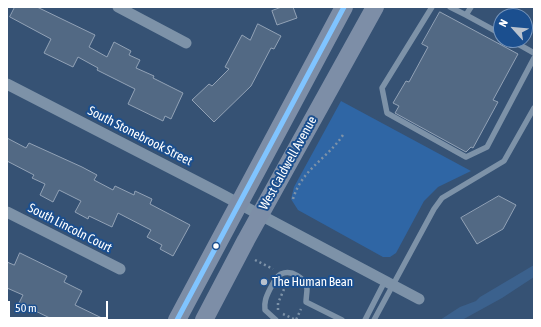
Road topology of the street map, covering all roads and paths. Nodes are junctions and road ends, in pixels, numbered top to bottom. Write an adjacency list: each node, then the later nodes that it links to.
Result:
1 (119, 7): 9 (street)
2 (344, 7): 17 (main road, West Caldwell Avenue)
3 (375, 7): 19 (main road, West Caldwell Avenue)
4 (432, 7): 12 (lane)
5 (450, 7): 7 (lane)
6 (471, 7): 7 (lane)
7 (466, 15): 8 (lane)
8 (493, 30)
9 (186, 44)
10 (525, 48): 11 (lane)
11 (534, 53)
12 (534, 58)
13 (7, 84): 17 (street, South Stonebrook Street)
14 (534, 108): 24 (lane)
15 (343, 135): 16 (path)
16 (293, 198)
17 (238, 203): 19 (street, South Stonebrook Street); 28 (main road, West Caldwell Avenue)
18 (7, 212): 21 (street, South Lincoln Court)
19 (260, 214): 24 (street, South Stonebrook Street); 27 (main road, West Caldwell Avenue)
20 (255, 260): 22 (path)
21 (120, 270)
22 (278, 270)
23 (283, 280): 26 (path)
24 (389, 283): 25 (street, South Stonebrook Street); 31 (lane); 32 (lane)
25 (419, 299)
26 (301, 309)
27 (206, 319)
28 (177, 320)
29 (276, 320): 30 (lane)
30 (342, 320)
31 (365, 320)
32 (374, 320)

